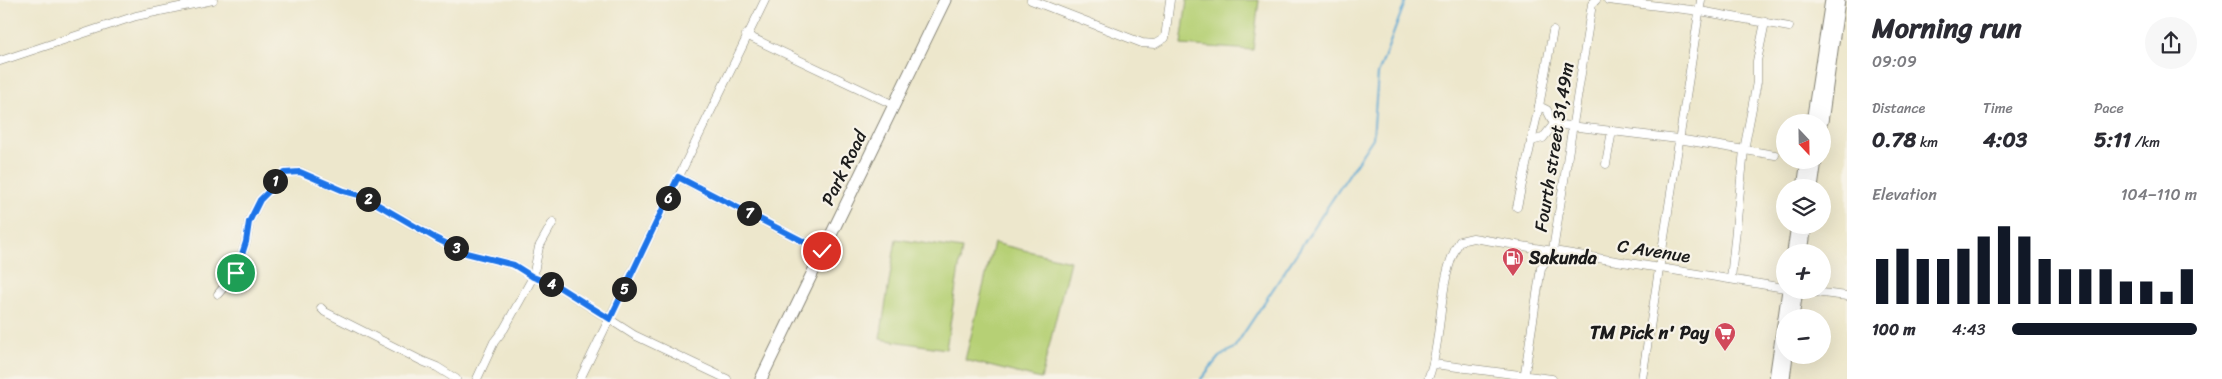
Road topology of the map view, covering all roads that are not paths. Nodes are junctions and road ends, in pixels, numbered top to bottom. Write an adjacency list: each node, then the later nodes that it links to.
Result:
1 (213, 0): 16 (street)
2 (765, 0): 15 (street)
3 (945, 0): 17 (highway, Park Road)
4 (1031, 0): 5 (street)
5 (1170, 0)
6 (1608, 0): 11 (street)
7 (1702, 0): 11 (street)
8 (1831, 0): 19 (highway)
9 (1839, 0): 20 (highway)
10 (1594, 2): 22 (street, Fourth street 31,49m)
11 (1700, 11): 12 (street); 24 (street)
12 (1766, 22): 13 (street); 26 (street)
13 (1789, 27)
14 (1553, 31): 18 (street)
15 (746, 36): 17 (street); 29 (street)
16 (0, 61)
17 (894, 105): 33 (highway, Park Road)
18 (1539, 106): 21 (street); 25 (street)
19 (1813, 114)
20 (1823, 114)
21 (1554, 124): 22 (street); 25 (street)
22 (1573, 127): 23 (street); 32 (street, Fourth street 31,49m)
23 (1612, 131): 24 (street); 28 (street)
24 (1678, 138): 26 (street); 34 (street)
25 (1531, 141): 30 (street)
26 (1744, 150): 27 (street); 36 (street)
27 (1775, 156)
28 (1606, 164)
29 (678, 177): 33 (street); 43 (street)
30 (1517, 207)
31 (553, 222): 35 (street)
32 (1553, 250): 34 (street, C Avenue); 44 (street, C Avenue); 46 (street, Fourth street 31,49m)
33 (822, 251): 51 (highway, Park Road)
34 (1658, 266): 36 (street, C Avenue); 54 (street)
35 (533, 277): 38 (street); 43 (street); 48 (street)
36 (1731, 279): 37 (street, C Avenue)
37 (1776, 287)
38 (218, 294)
39 (1831, 294): 40 (street)
40 (1847, 296)
41 (1785, 299): 55 (highway)
42 (321, 308): 47 (street)
43 (610, 319): 49 (street); 50 (street)
44 (1434, 364): 46 (street); 52 (street)
45 (1786, 364): 56 (highway)
46 (1524, 377): 53 (street)
47 (456, 379)
48 (477, 379)
49 (580, 379)
50 (727, 379)
51 (761, 379)
52 (1428, 379)
53 (1552, 379)
54 (1642, 379)
55 (1775, 379)
56 (1784, 379)

